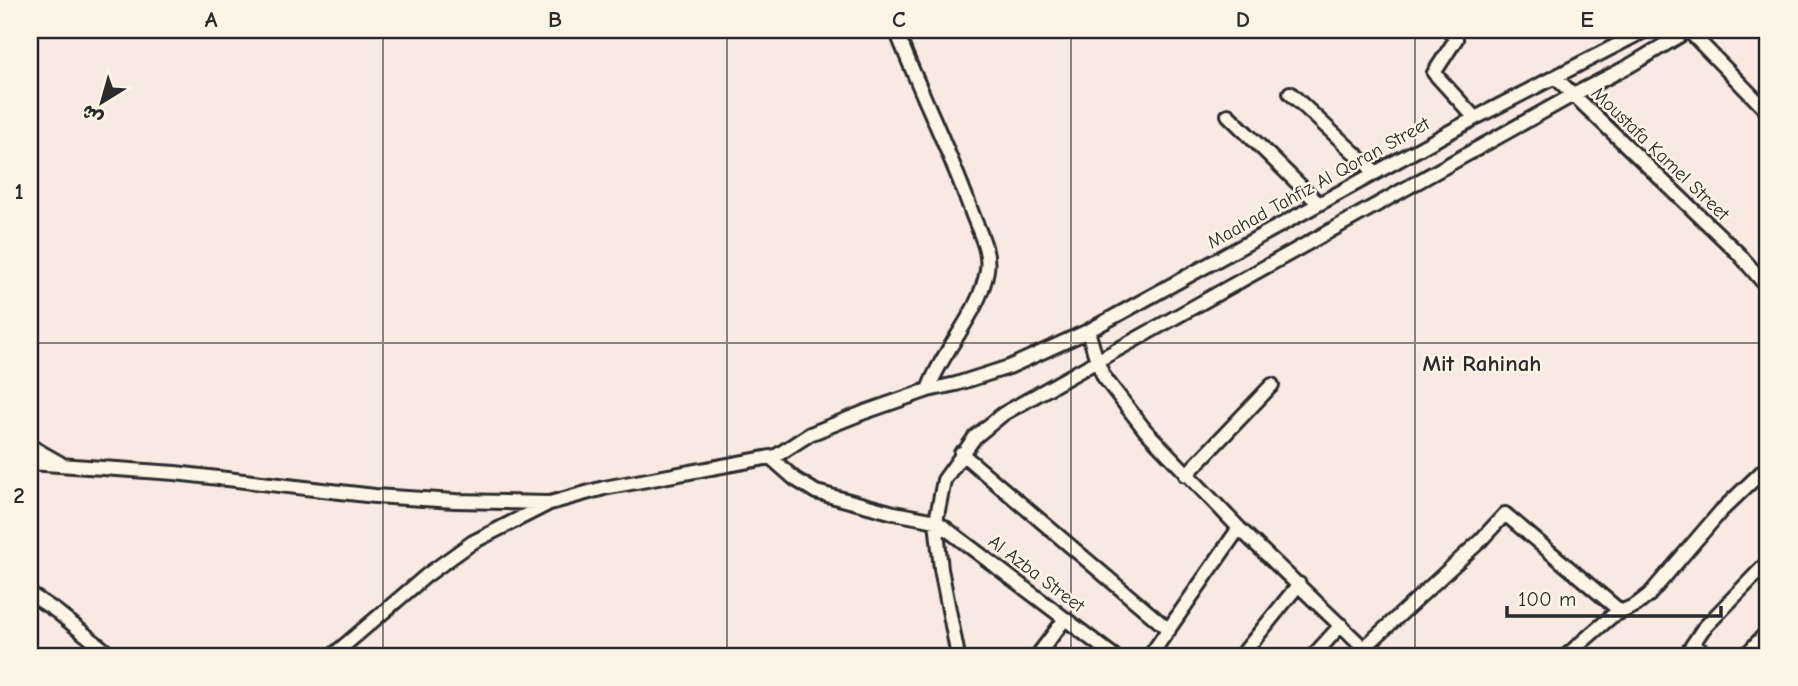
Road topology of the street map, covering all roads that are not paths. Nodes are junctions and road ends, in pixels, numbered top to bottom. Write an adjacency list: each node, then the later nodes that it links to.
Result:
1 (896, 30): 17 (street)
2 (1646, 30): 5 (street, Maahad Tahfiz Al Qoran Street)
3 (1689, 30): 7 (street); 8 (street)
4 (1453, 31): 10 (street)
5 (1555, 77): 7 (street, Moustafa Kamel Street); 10 (street, Maahad Tahfiz Al Qoran Street)
6 (1290, 93): 11 (street)
7 (1573, 95): 13 (street, Moustafa Kamel Street); 15 (street)
8 (1768, 113)
9 (1228, 115): 12 (street)
10 (1475, 118): 11 (street, Maahad Tahfiz Al Qoran Street)
11 (1375, 172): 12 (street, Maahad Tahfiz Al Qoran Street)
12 (1319, 204): 14 (street, Maahad Tahfiz Al Qoran Street)
13 (1768, 288)
14 (1088, 331): 15 (street); 17 (street, Maahad Tahfiz Al Qoran Street)
15 (1097, 361): 19 (street); 24 (street)
16 (1272, 385): 24 (street)
17 (928, 390): 20 (street, Maahad Tahfiz Al Qoran Street)
18 (30, 446): 22 (street)
19 (961, 453): 26 (street); 34 (street)
20 (770, 457): 25 (street, Maahad Tahfiz Al Qoran Street); 26 (street)
21 (30, 463): 22 (street)
22 (65, 466): 25 (street)
23 (1768, 466): 31 (street)
24 (1186, 475): 27 (street)
25 (550, 503): 39 (street)
26 (936, 521): 32 (street, Al Azba Street); 40 (street)
27 (1239, 528): 29 (street); 34 (street)
28 (1768, 562): 36 (street)
29 (1299, 584): 33 (street); 44 (street)
30 (30, 594): 38 (street)
31 (1620, 611): 37 (street); 46 (street)
32 (1065, 619): 41 (street); 42 (street, Al Azba Street)
33 (1341, 625): 37 (street); 45 (street)
34 (1169, 630): 43 (street)
35 (1766, 633): 49 (street)
36 (1693, 645): 47 (street); 48 (street)
37 (1369, 652)
38 (112, 656)
39 (332, 656)
40 (958, 656)
41 (1037, 656)
42 (1114, 656)
43 (1150, 656)
44 (1241, 656)
45 (1313, 656)
46 (1566, 656)
47 (1685, 656)
48 (1710, 656)
49 (1745, 656)

